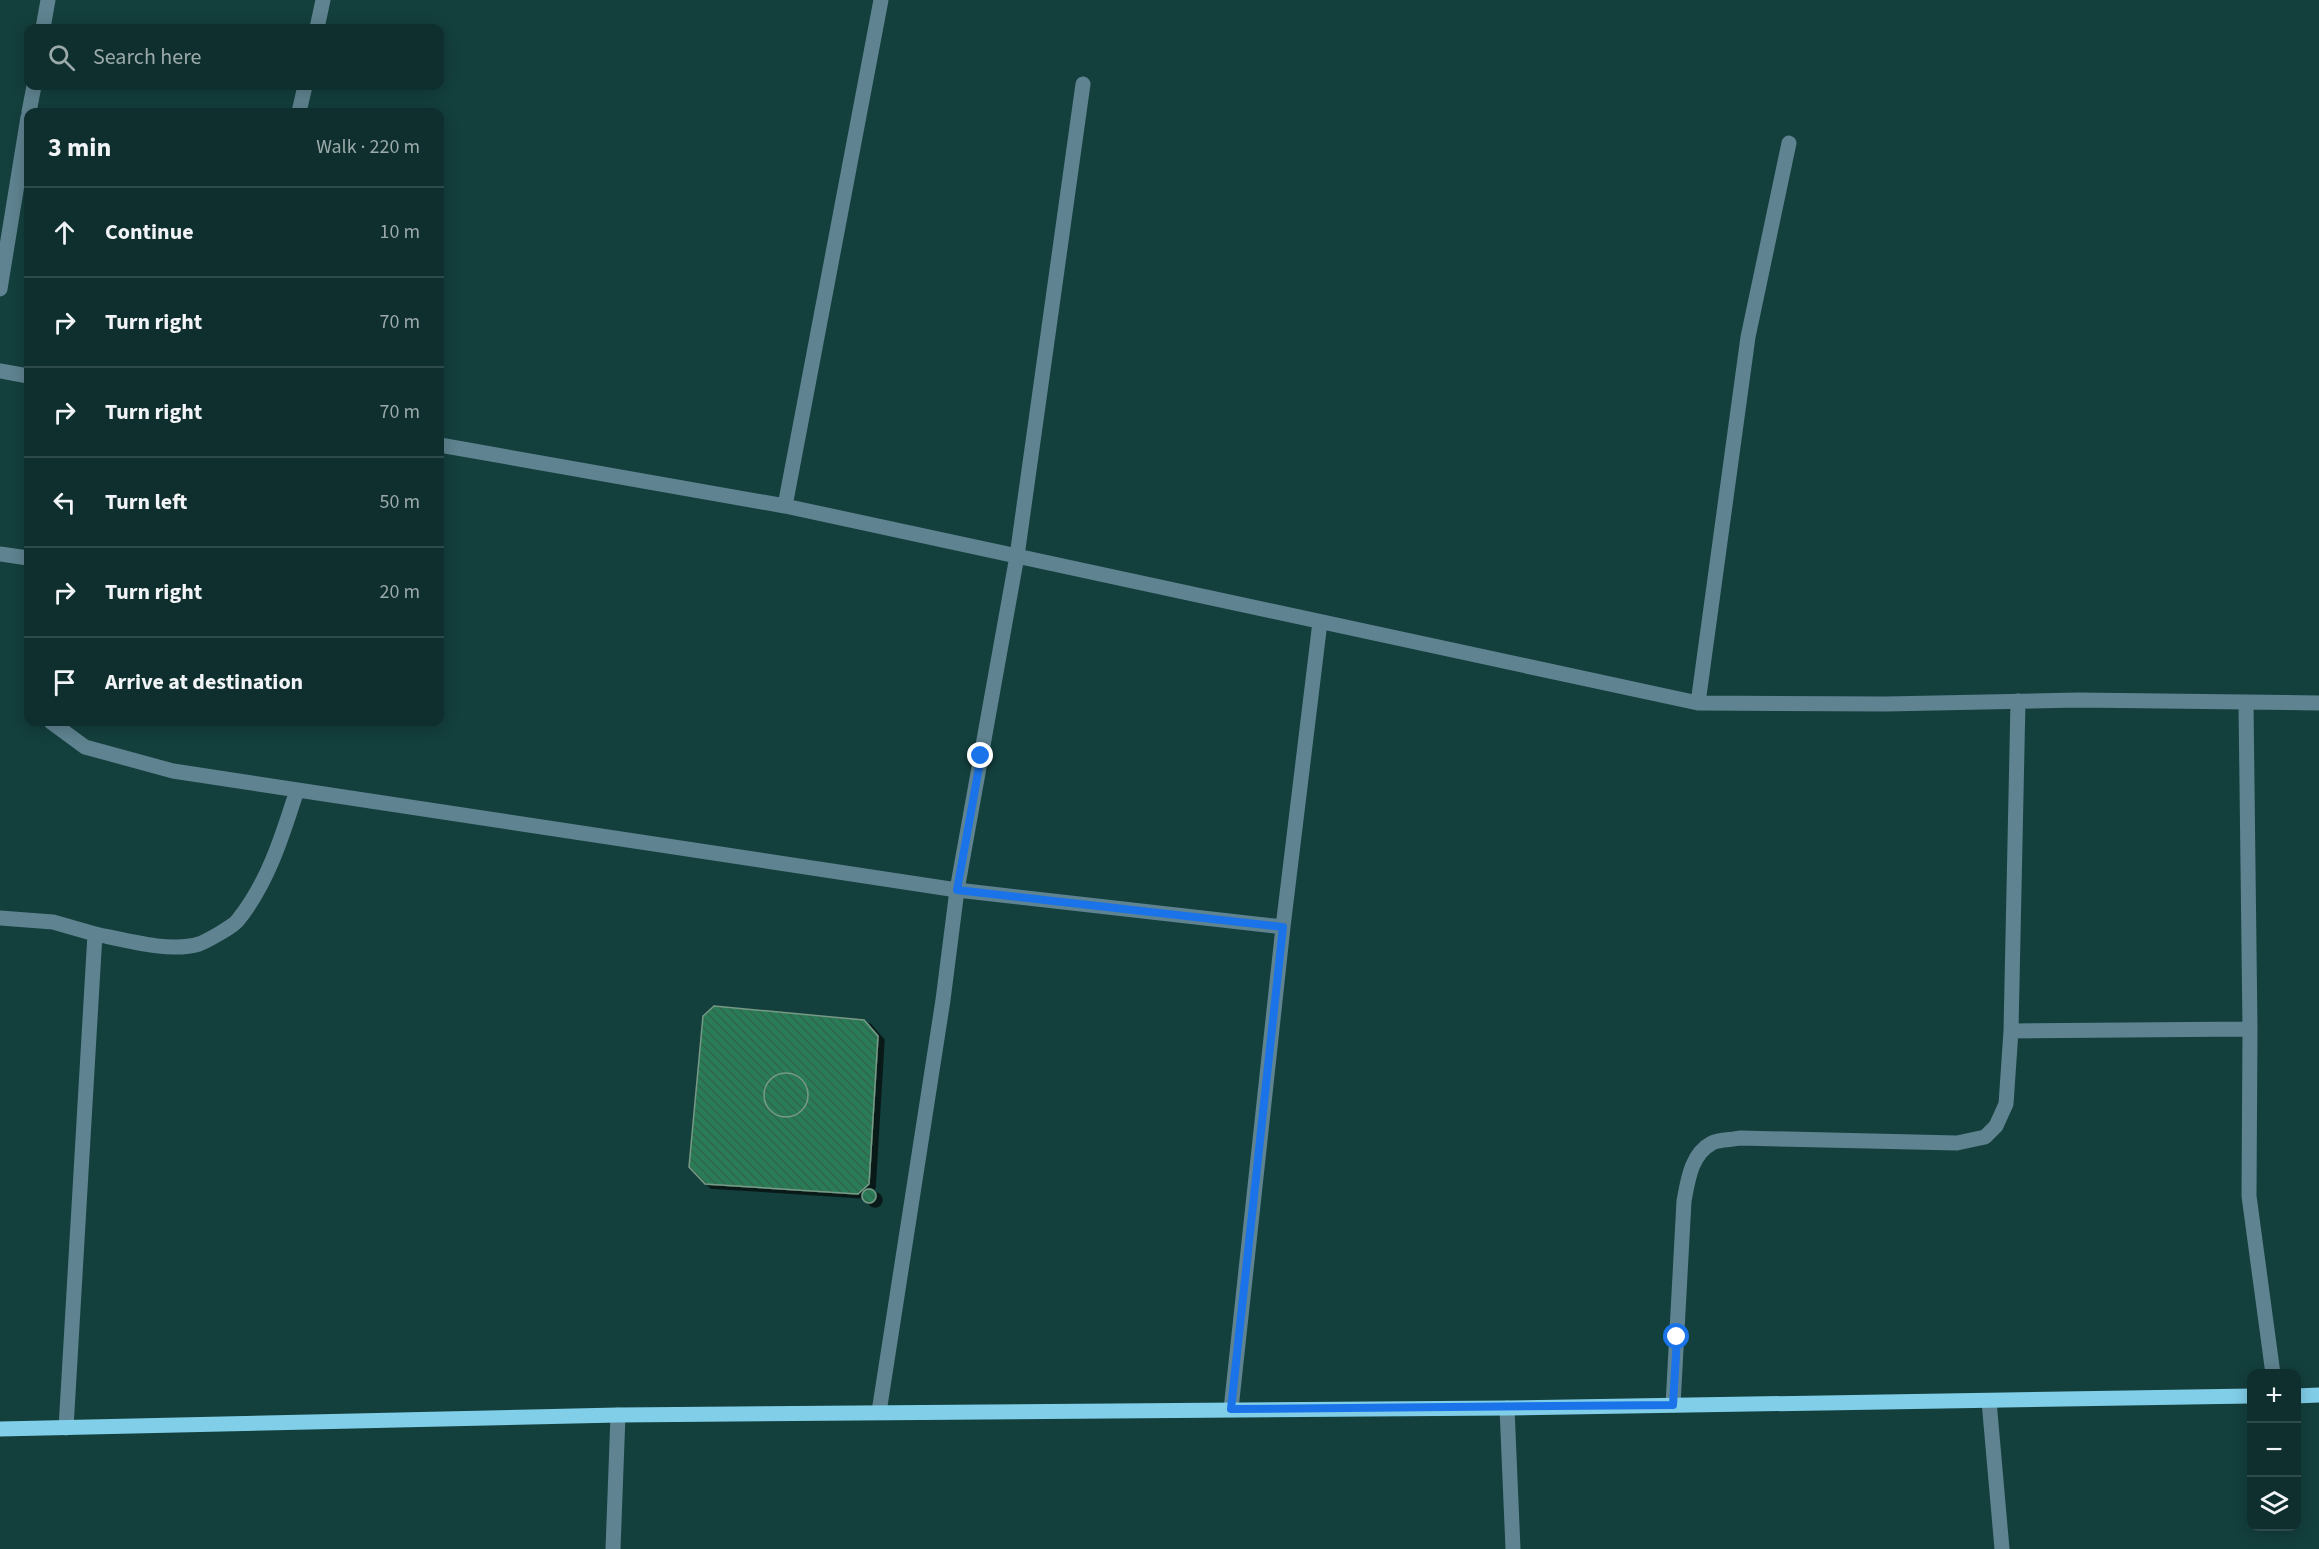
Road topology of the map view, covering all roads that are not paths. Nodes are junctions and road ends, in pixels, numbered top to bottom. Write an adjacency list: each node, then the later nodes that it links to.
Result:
1 (48, 0): 4 (street)
2 (323, 0): 5 (street)
3 (881, 0): 17 (street)
4 (44, 24)
5 (318, 24)
6 (1083, 84): 19 (street)
7 (33, 90): 9 (street)
8 (304, 90): 10 (street)
9 (30, 108)
10 (300, 108)
11 (24, 142): 13 (street)
12 (1789, 143): 25 (street)
13 (0, 289)
14 (0, 371): 15 (street)
15 (24, 375)
16 (444, 446): 17 (street)
17 (785, 506): 19 (street)
18 (0, 554): 20 (street)
19 (1017, 556): 21 (street); 28 (street)
20 (24, 557)
21 (1320, 622): 25 (street); 30 (street)
22 (2018, 701): 23 (street); 25 (street); 33 (street)
23 (2246, 703): 24 (street); 32 (street)
24 (2319, 703)
25 (1698, 704)
26 (56, 726): 27 (street)
27 (297, 790): 28 (street); 31 (street)
28 (957, 890): 30 (street); 42 (street)
29 (0, 918): 31 (street)
30 (1283, 927): 41 (street)
31 (95, 934): 44 (street)
32 (2250, 1029): 33 (street); 34 (street)
33 (2011, 1031): 39 (street)
34 (2272, 1369)
35 (2319, 1395): 37 (main road)
36 (2247, 1396): 38 (main road)
37 (2301, 1396)
38 (1989, 1401): 39 (main road); 48 (street)
39 (1673, 1405): 40 (main road)
40 (1507, 1408): 41 (main road); 47 (street)
41 (1231, 1409): 42 (main road)
42 (879, 1412): 43 (main road)
43 (618, 1415): 44 (main road); 46 (street)
44 (66, 1428): 45 (main road)
45 (0, 1429)
46 (613, 1549)
47 (1514, 1549)
48 (2002, 1549)

